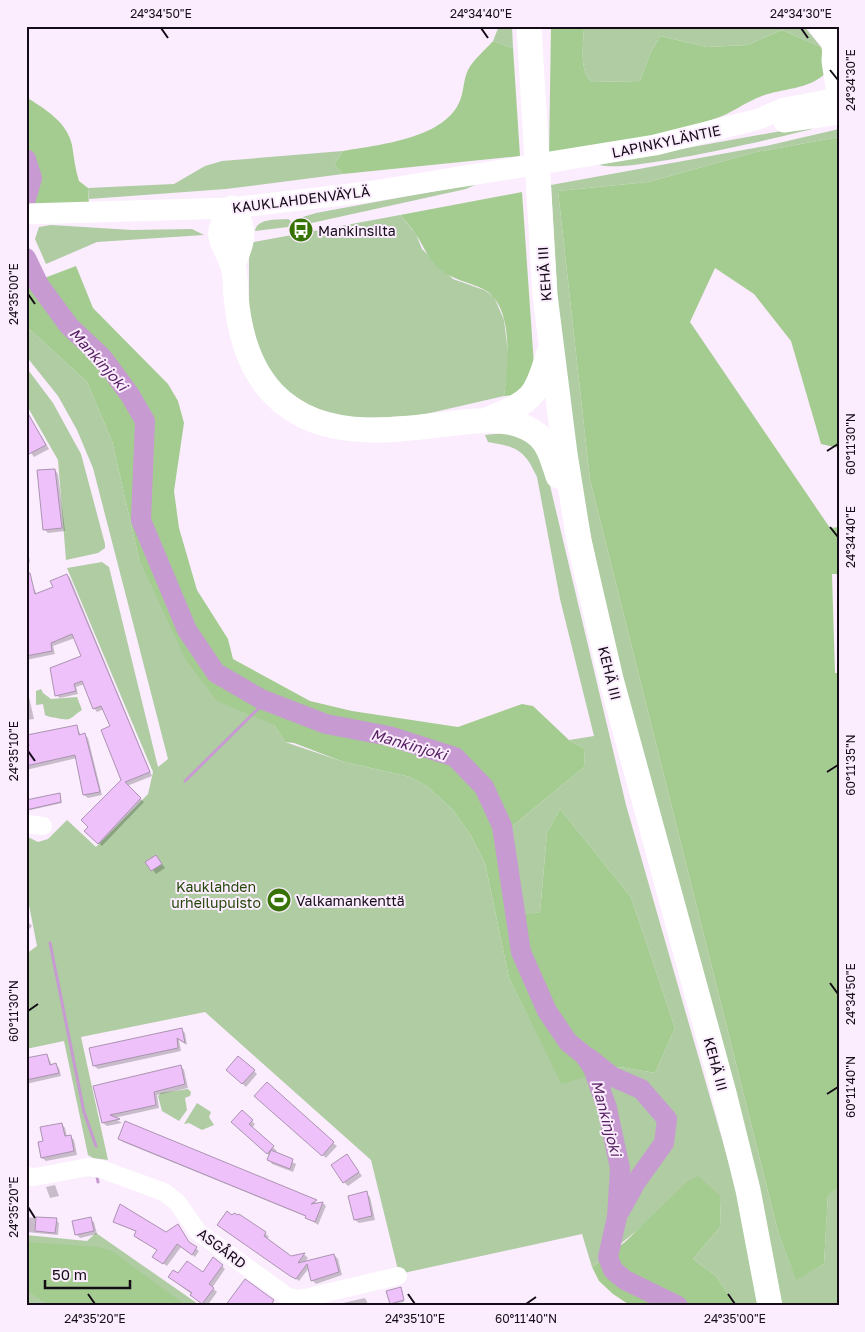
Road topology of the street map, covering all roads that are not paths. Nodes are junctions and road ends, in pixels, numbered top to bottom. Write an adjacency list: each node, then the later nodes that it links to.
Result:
1 (530, 33): 9 (highway, KEHÄ III)
2 (831, 40): 3 (highway)
3 (839, 96): 5 (main road, LAPINKYLÄNTIE)
4 (839, 114): 5 (main road, LAPINKYLÄNTIE)
5 (759, 120): 6 (main road, LAPINKYLÄNTIE)
6 (573, 160): 7 (main road, KAUKLAHDENVÄYLÄ)
7 (232, 208): 8 (main road, KAUKLAHDENVÄYLÄ); 10 (highway)
8 (34, 214)
9 (551, 346): 10 (highway); 11 (highway, KEHÄ III)
10 (487, 420): 11 (highway)
11 (579, 541): 14 (highway, KEHÄ III)
12 (26, 1176): 13 (street, ASGÅRD)
13 (398, 1276)
14 (768, 1295)

